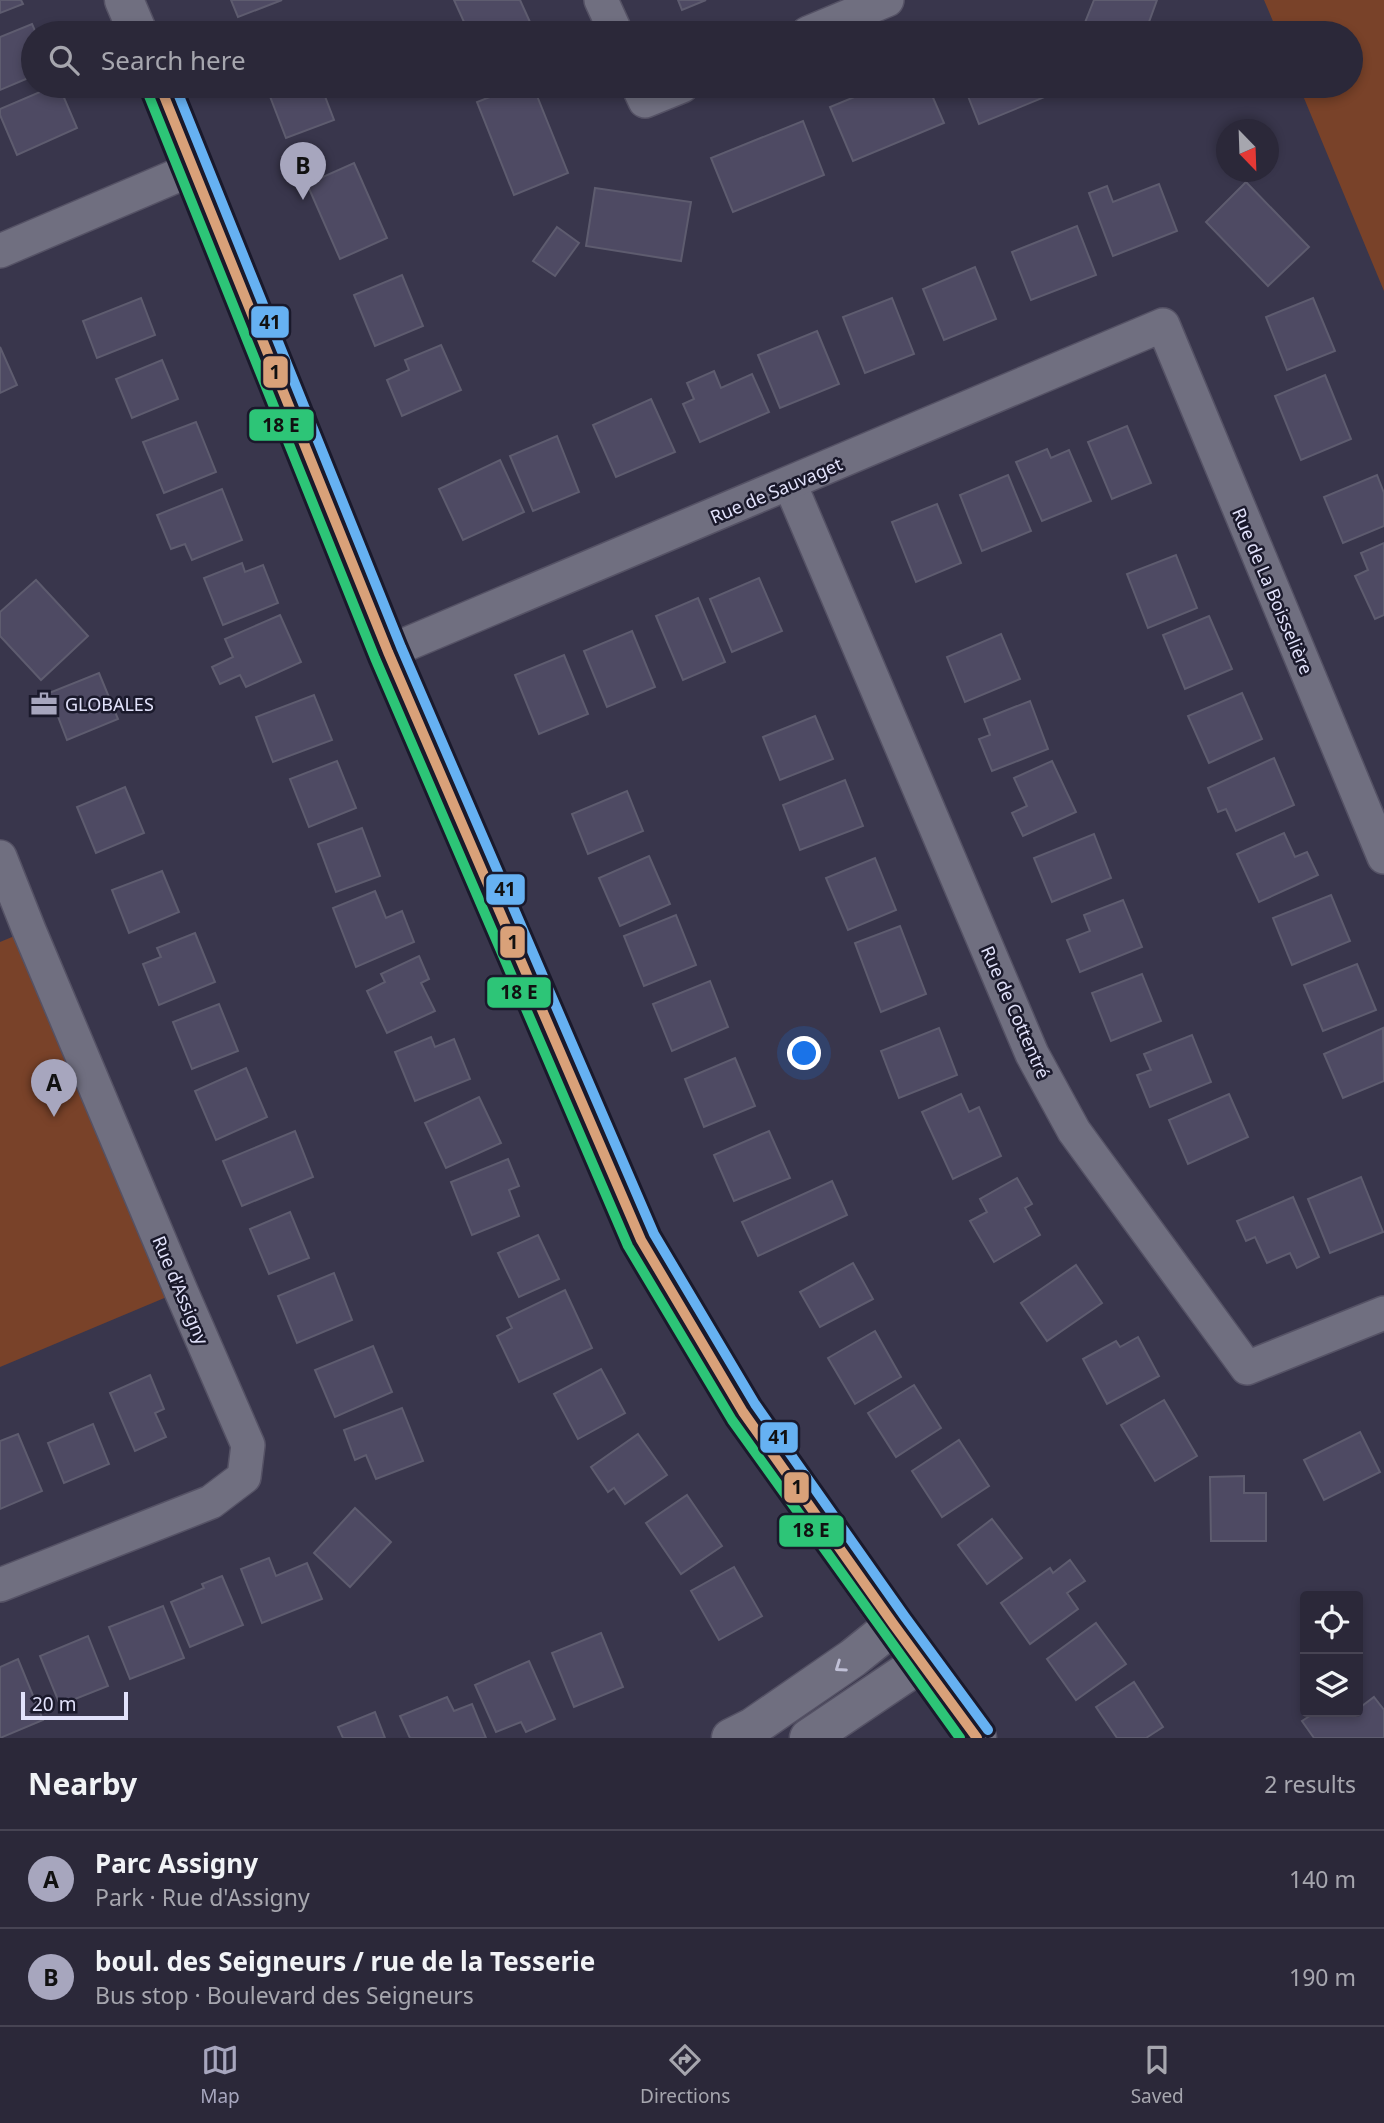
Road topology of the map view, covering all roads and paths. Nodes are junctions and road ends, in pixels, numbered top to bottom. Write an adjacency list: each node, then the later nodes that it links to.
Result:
1 (124, 0): 4 (street)
2 (601, 0): 5 (street)
3 (887, 0): 6 (street)
4 (133, 21)
5 (610, 21)
6 (837, 21)
7 (165, 98): 8 (street)
8 (195, 169): 9 (street); 12 (street)
9 (0, 251)
10 (1163, 325): 11 (street, Rue de Sauvaget); 14 (street, Rue de La Boisselière)
11 (790, 484): 12 (street, Rue de Sauvaget); 15 (street, Rue de Cottentré)
12 (388, 652): 17 (street)
13 (0, 857): 16 (street, Rue d'Assigny)
14 (1384, 857)
15 (1384, 1313)
16 (0, 1585)
17 (894, 1625): 18 (street); 19 (street, one-way to 19)
18 (922, 1662): 20 (street); 21 (street)
19 (731, 1738)
20 (809, 1738)
21 (977, 1738)

